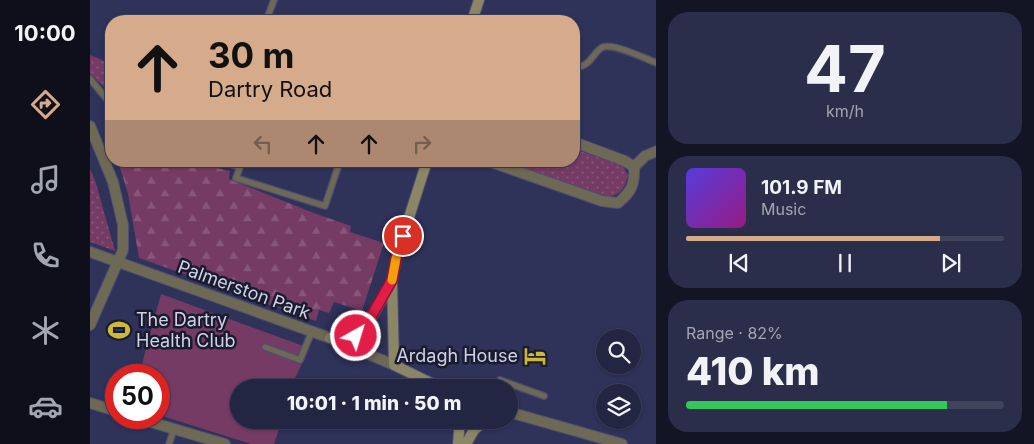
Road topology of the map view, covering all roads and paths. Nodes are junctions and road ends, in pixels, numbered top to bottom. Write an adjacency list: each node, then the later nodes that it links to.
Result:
1 (274, 0): 3 (lane)
2 (479, 0): 4 (main road)
3 (268, 15)
4 (474, 15)
5 (656, 63): 6 (lane)
6 (580, 66)
7 (90, 79): 8 (lane)
8 (105, 97)
9 (90, 126): 12 (street)
10 (580, 144): 18 (street)
11 (656, 151): 18 (street)
12 (105, 163)
13 (107, 167): 20 (street)
14 (240, 167): 15 (lane)
15 (338, 167)
16 (425, 167): 21 (main road)
17 (505, 167): 18 (street)
18 (634, 168)
19 (90, 252): 20 (street, Palmerston Park)
20 (118, 262): 22 (street); 23 (street, Palmerston Park)
21 (392, 280): 24 (main road); 26 (main road)
22 (90, 325)
23 (312, 331): 24 (street, Palmerston Park); 25 (lane)
24 (330, 338): 26 (street, Palmerston Park)
25 (265, 347)
26 (394, 365): 27 (main road, Palmerston Park)
27 (423, 379)
28 (518, 387): 29 (lane)
29 (544, 396)
30 (90, 403): 31 (street)
31 (105, 408)
32 (518, 414): 41 (street)
33 (170, 428): 34 (street)
34 (174, 429): 37 (lane); 38 (street)
35 (459, 429): 39 (main road)
36 (475, 429): 40 (main road)
37 (169, 444)
38 (225, 444)
39 (458, 444)
40 (466, 444)
41 (622, 444)

